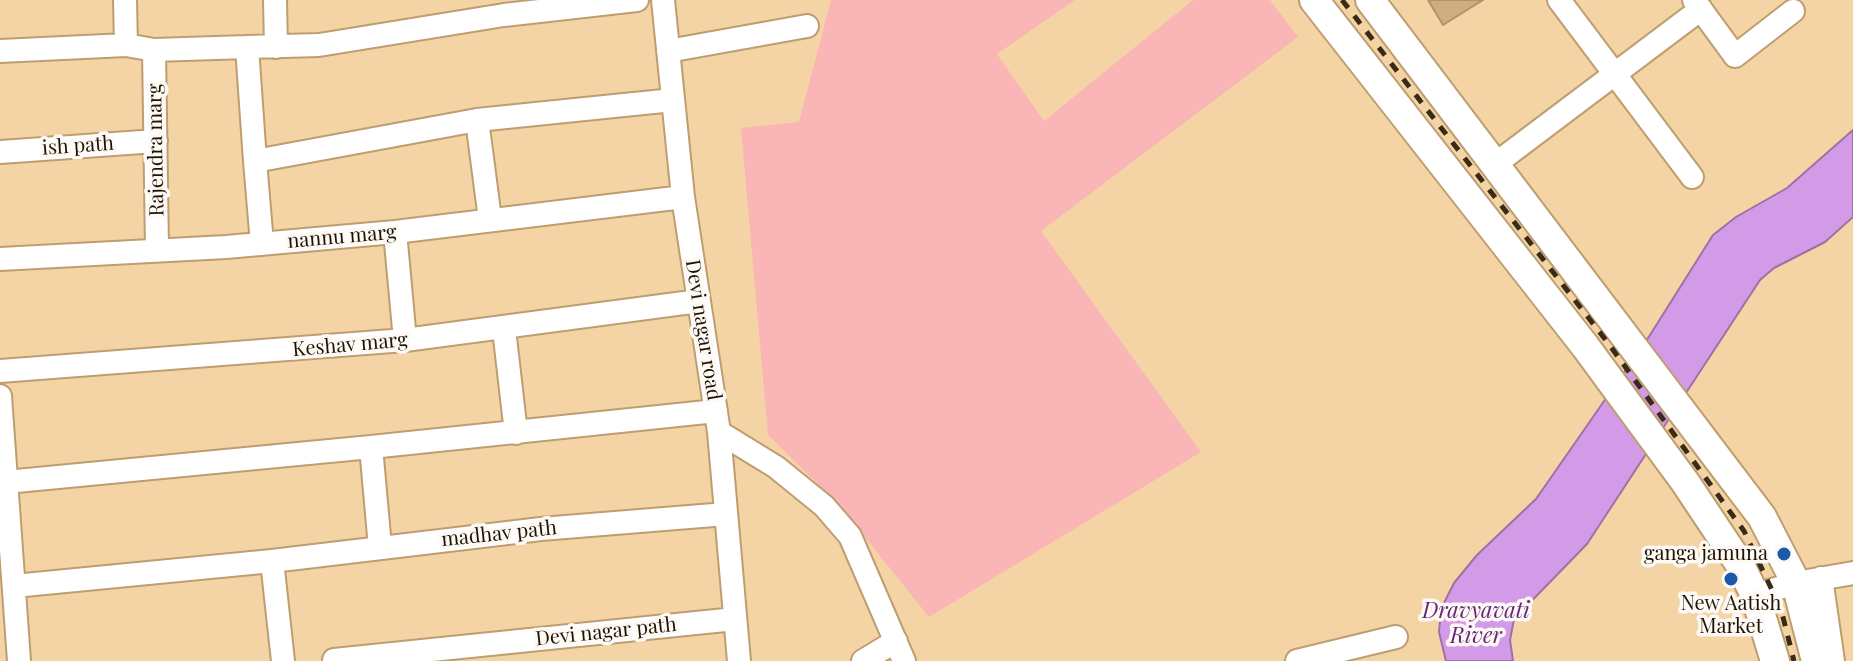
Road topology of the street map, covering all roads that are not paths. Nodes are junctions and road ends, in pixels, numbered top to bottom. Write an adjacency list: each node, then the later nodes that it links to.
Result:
1 (125, 0): 11 (street)
2 (275, 0): 13 (street)
3 (637, 0): 13 (street)
4 (663, 0): 16 (street, Devi nagar road)
5 (1314, 0): 46 (main road)
6 (1370, 0): 23 (main road)
7 (1559, 0): 17 (street)
8 (1697, 5): 9 (street); 17 (street)
9 (1793, 11)
10 (807, 26): 16 (street)
11 (126, 45): 14 (street); 15 (street)
12 (247, 47): 13 (street); 14 (street); 22 (street)
13 (276, 47)
14 (154, 50): 20 (street, Rajendra marg)
15 (0, 51)
16 (668, 51): 18 (street, Devi nagar road)
17 (1615, 75): 23 (street); 24 (street)
18 (673, 100): 19 (street); 25 (street, Devi nagar road)
19 (477, 120): 22 (street); 26 (street)
20 (156, 141): 21 (street, ish path); 29 (street, Rajendra marg)
21 (0, 152)
22 (255, 161): 28 (street)
23 (1494, 165): 44 (main road)
24 (1692, 177)
25 (683, 197): 26 (street, nannu marg); 31 (street, Devi nagar road)
26 (490, 219): 27 (street, nannu marg)
27 (395, 232): 28 (street, nannu marg); 33 (street)
28 (262, 244): 29 (street, nannu marg)
29 (157, 250): 30 (street, nannu marg)
30 (0, 259)
31 (699, 301): 32 (street, Keshav marg); 36 (street, Devi nagar road)
32 (504, 329): 33 (street, Keshav marg); 37 (street)
33 (405, 340): 34 (street, Keshav marg)
34 (0, 371)
35 (0, 396): 39 (street)
36 (717, 422): 37 (street); 40 (street, Devi nagar road); 49 (street)
37 (516, 433): 38 (street)
38 (371, 447): 39 (street); 41 (street)
39 (6, 482): 45 (street)
40 (726, 514): 41 (street, madhav path); 47 (street, Devi nagar road)
41 (380, 547): 42 (street, madhav path)
42 (272, 561): 45 (street, madhav path); 53 (street)
43 (1853, 573): 44 (street)
44 (1809, 580): 46 (street); 59 (main road); 60 (street)
45 (14, 586): 52 (street)
46 (1755, 595): 58 (main road)
47 (735, 619): 50 (street, Devi nagar path); 55 (street, Devi nagar road)
48 (1396, 637): 51 (street)
49 (900, 651): 56 (street)
50 (439, 656): 54 (street, Devi nagar path)
51 (1322, 658): 57 (street)
52 (19, 661)
53 (283, 661)
54 (330, 661)
55 (739, 661)
56 (863, 661)
57 (1297, 661)
58 (1775, 661)
59 (1816, 661)
60 (1833, 661)

